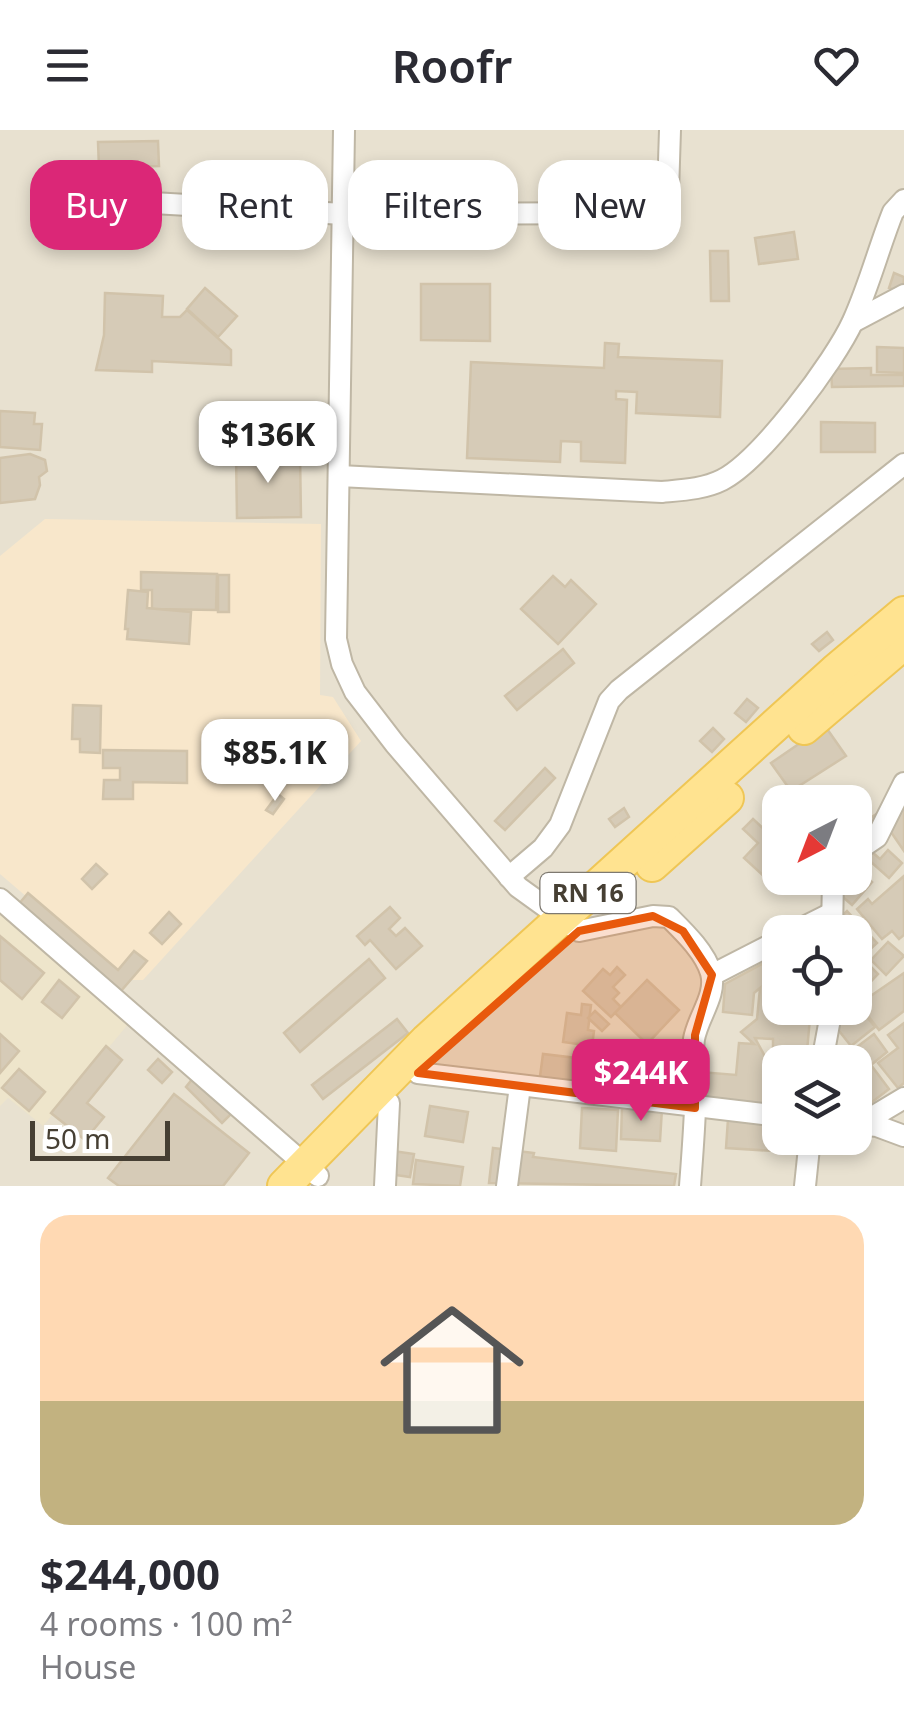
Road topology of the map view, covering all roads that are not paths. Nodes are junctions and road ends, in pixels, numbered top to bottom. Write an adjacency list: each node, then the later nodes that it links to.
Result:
1 (344, 130): 5 (street)
2 (670, 130): 5 (street)
3 (904, 200): 7 (street)
4 (162, 203): 5 (street)
5 (343, 214): 9 (street)
6 (904, 295): 7 (street)
7 (853, 322): 9 (street)
8 (904, 464): 14 (street)
9 (339, 476): 14 (street)
10 (904, 613): 16 (main road, RN 16)
11 (904, 643): 16 (main road, RN 16)
12 (904, 783): 13 (street)
13 (872, 840)
14 (509, 877): 16 (street)
15 (0, 899): 29 (street)
16 (570, 924): 18 (street); 19 (main road, RN 16); 29 (main road, RN 16)
17 (762, 949): 18 (street)
18 (712, 974): 23 (street)
19 (418, 1074): 20 (street); 22 (main road, RN 16)
20 (520, 1086): 23 (street); 31 (street)
21 (904, 1098): 25 (street)
22 (389, 1103): 29 (main road, RN 16); 30 (street)
23 (695, 1108): 24 (street); 32 (street)
24 (762, 1114)
25 (872, 1116)
26 (872, 1128): 27 (street)
27 (904, 1136)
28 (808, 1155): 33 (street)
29 (304, 1178)
30 (388, 1184)
31 (507, 1186)
32 (690, 1186)
33 (804, 1186)

